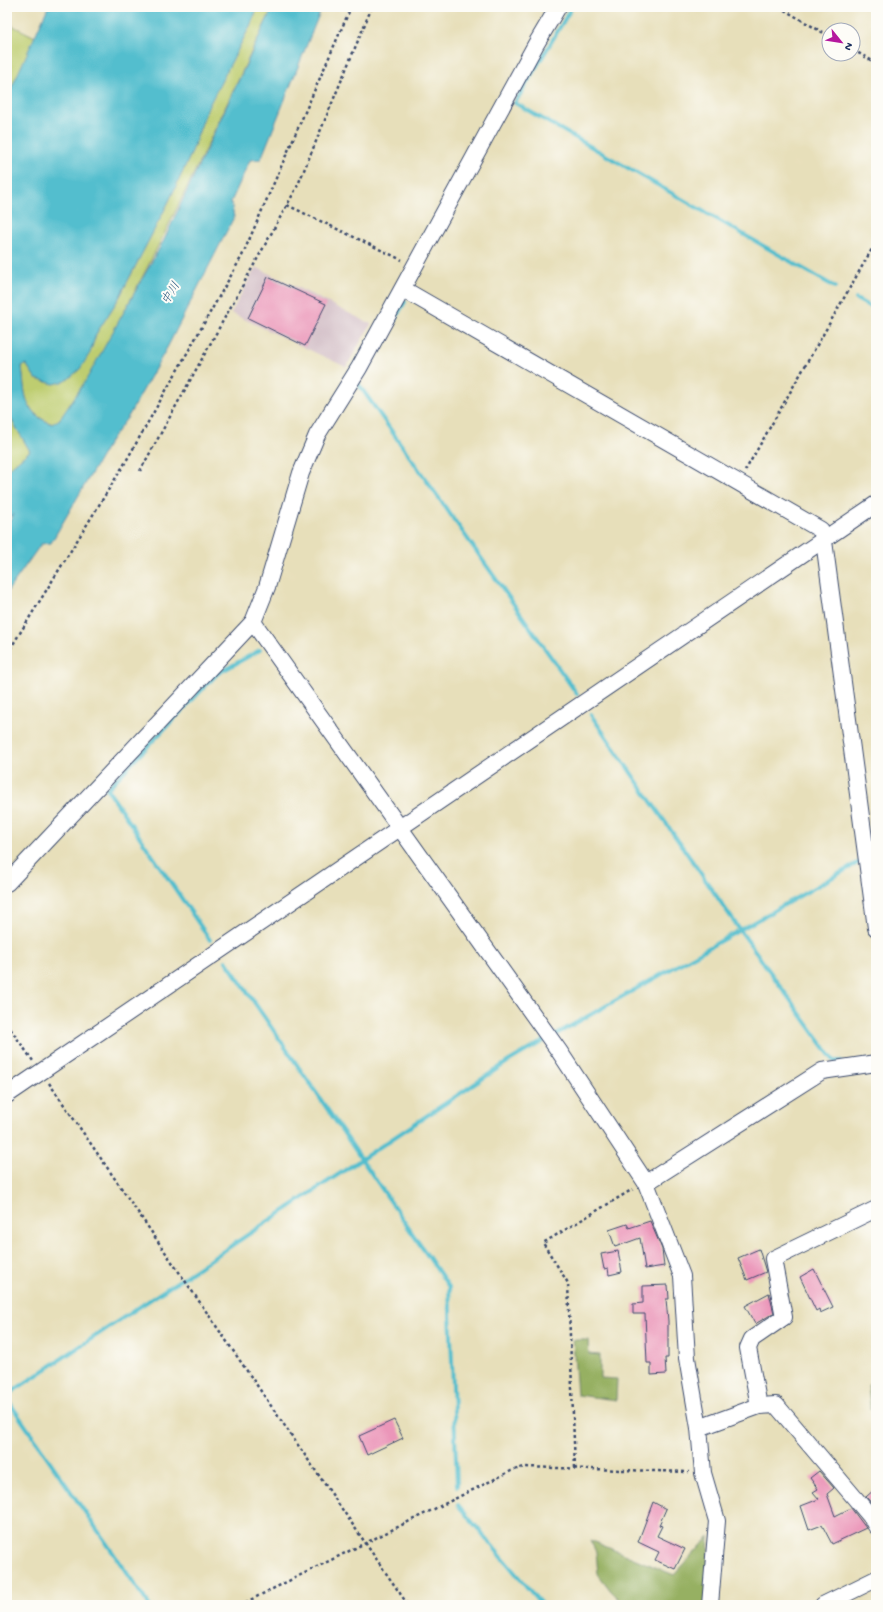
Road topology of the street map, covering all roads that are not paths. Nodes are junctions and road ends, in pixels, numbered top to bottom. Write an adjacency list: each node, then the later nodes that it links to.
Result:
1 (558, 7): 2 (street)
2 (403, 289): 4 (street); 5 (street)
3 (876, 504): 4 (street)
4 (824, 540): 6 (street); 8 (street)
5 (253, 622): 6 (street); 7 (street)
6 (401, 829): 10 (street); 11 (street)
7 (7, 883)
8 (876, 928)
9 (876, 1063): 11 (street)
10 (7, 1095)
11 (646, 1183): 14 (street)
12 (876, 1209): 13 (street)
13 (759, 1406): 14 (street); 15 (street)
14 (699, 1428): 17 (street)
15 (876, 1526)
16 (876, 1579): 18 (street)
17 (710, 1605)
18 (823, 1605)

